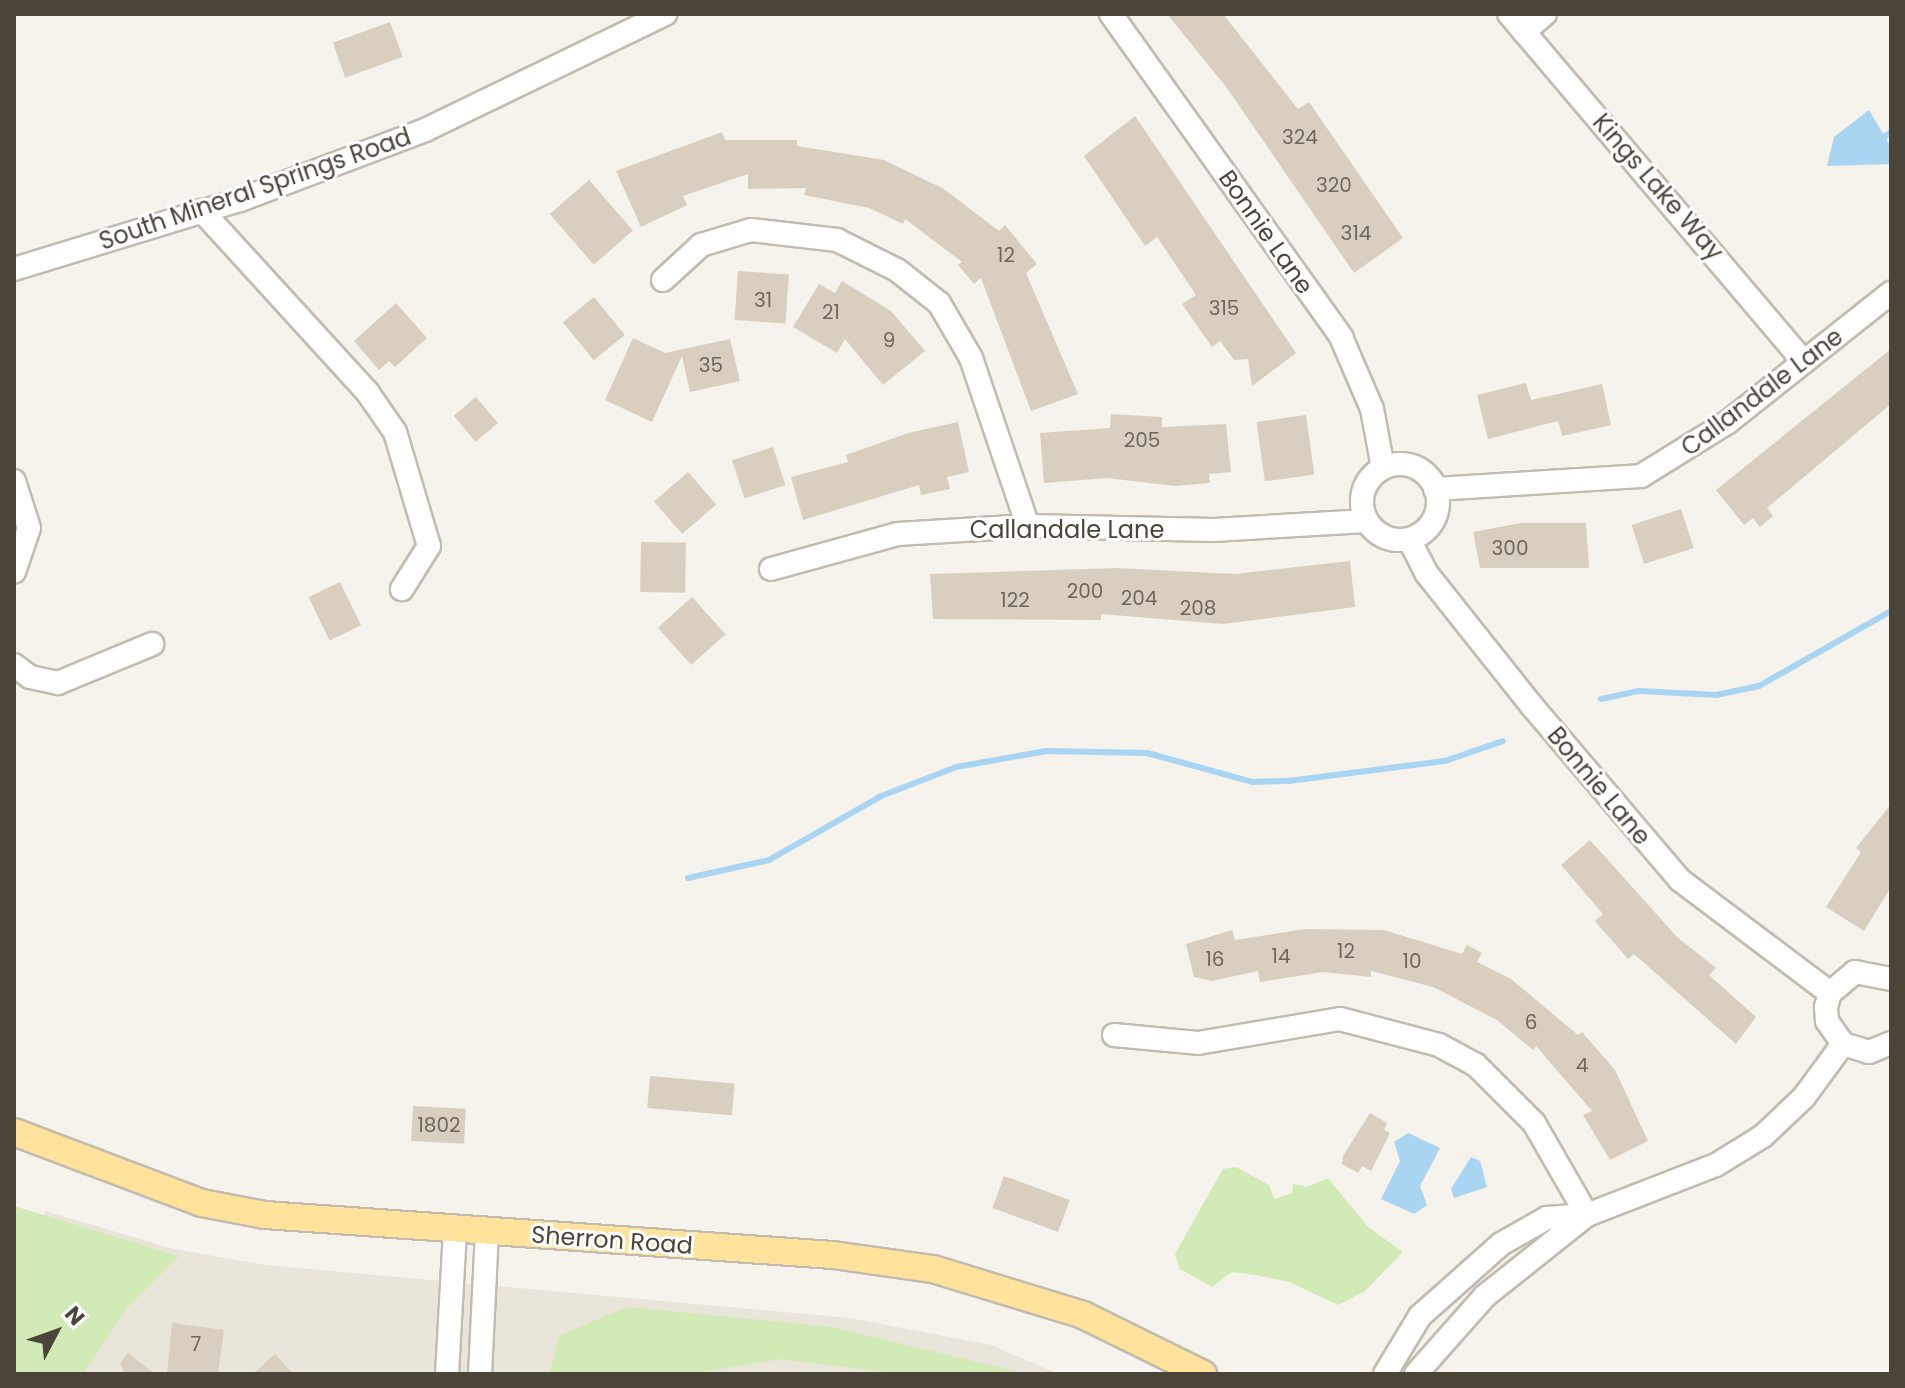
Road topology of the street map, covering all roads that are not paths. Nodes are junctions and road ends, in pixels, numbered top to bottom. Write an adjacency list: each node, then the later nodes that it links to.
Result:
1 (665, 14): 6 (street, South Mineral Springs Road)
2 (1111, 14): 11 (street, Bonnie Lane)
3 (1509, 14): 5 (street, Kings Lake Way)
4 (1545, 14): 5 (street)
5 (1524, 32): 10 (street, Kings Lake Way)
6 (202, 211): 7 (street, South Mineral Springs Road); 19 (street)
7 (14, 269)
8 (663, 280): 15 (street)
9 (1891, 293): 10 (street, Callandale Lane)
10 (1804, 362): 13 (street, Callandale Lane)
11 (1383, 468): 13 (street); 14 (street)
12 (14, 481): 18 (street)
13 (1435, 489): 16 (street)
14 (1367, 521): 15 (street, Callandale Lane); 16 (street)
15 (1028, 526): 17 (street, Callandale Lane)
16 (1409, 539): 23 (street, Bonnie Lane)
17 (771, 569)
18 (14, 572)
19 (402, 589)
20 (152, 644): 21 (street)
21 (14, 665)
22 (1891, 979): 23 (street)
23 (1830, 993): 26 (street)
24 (1114, 1035): 28 (street)
25 (1891, 1043): 26 (street)
26 (1843, 1044): 28 (street)
27 (14, 1132): 29 (main road, Sherron Road)
28 (1587, 1215): 34 (street); 35 (street)
29 (455, 1229): 30 (main road, Sherron Road); 31 (street)
30 (487, 1232): 32 (street); 33 (main road, Sherron Road)
31 (447, 1374)
32 (480, 1374)
33 (1203, 1374)
34 (1385, 1374)
35 (1416, 1374)

